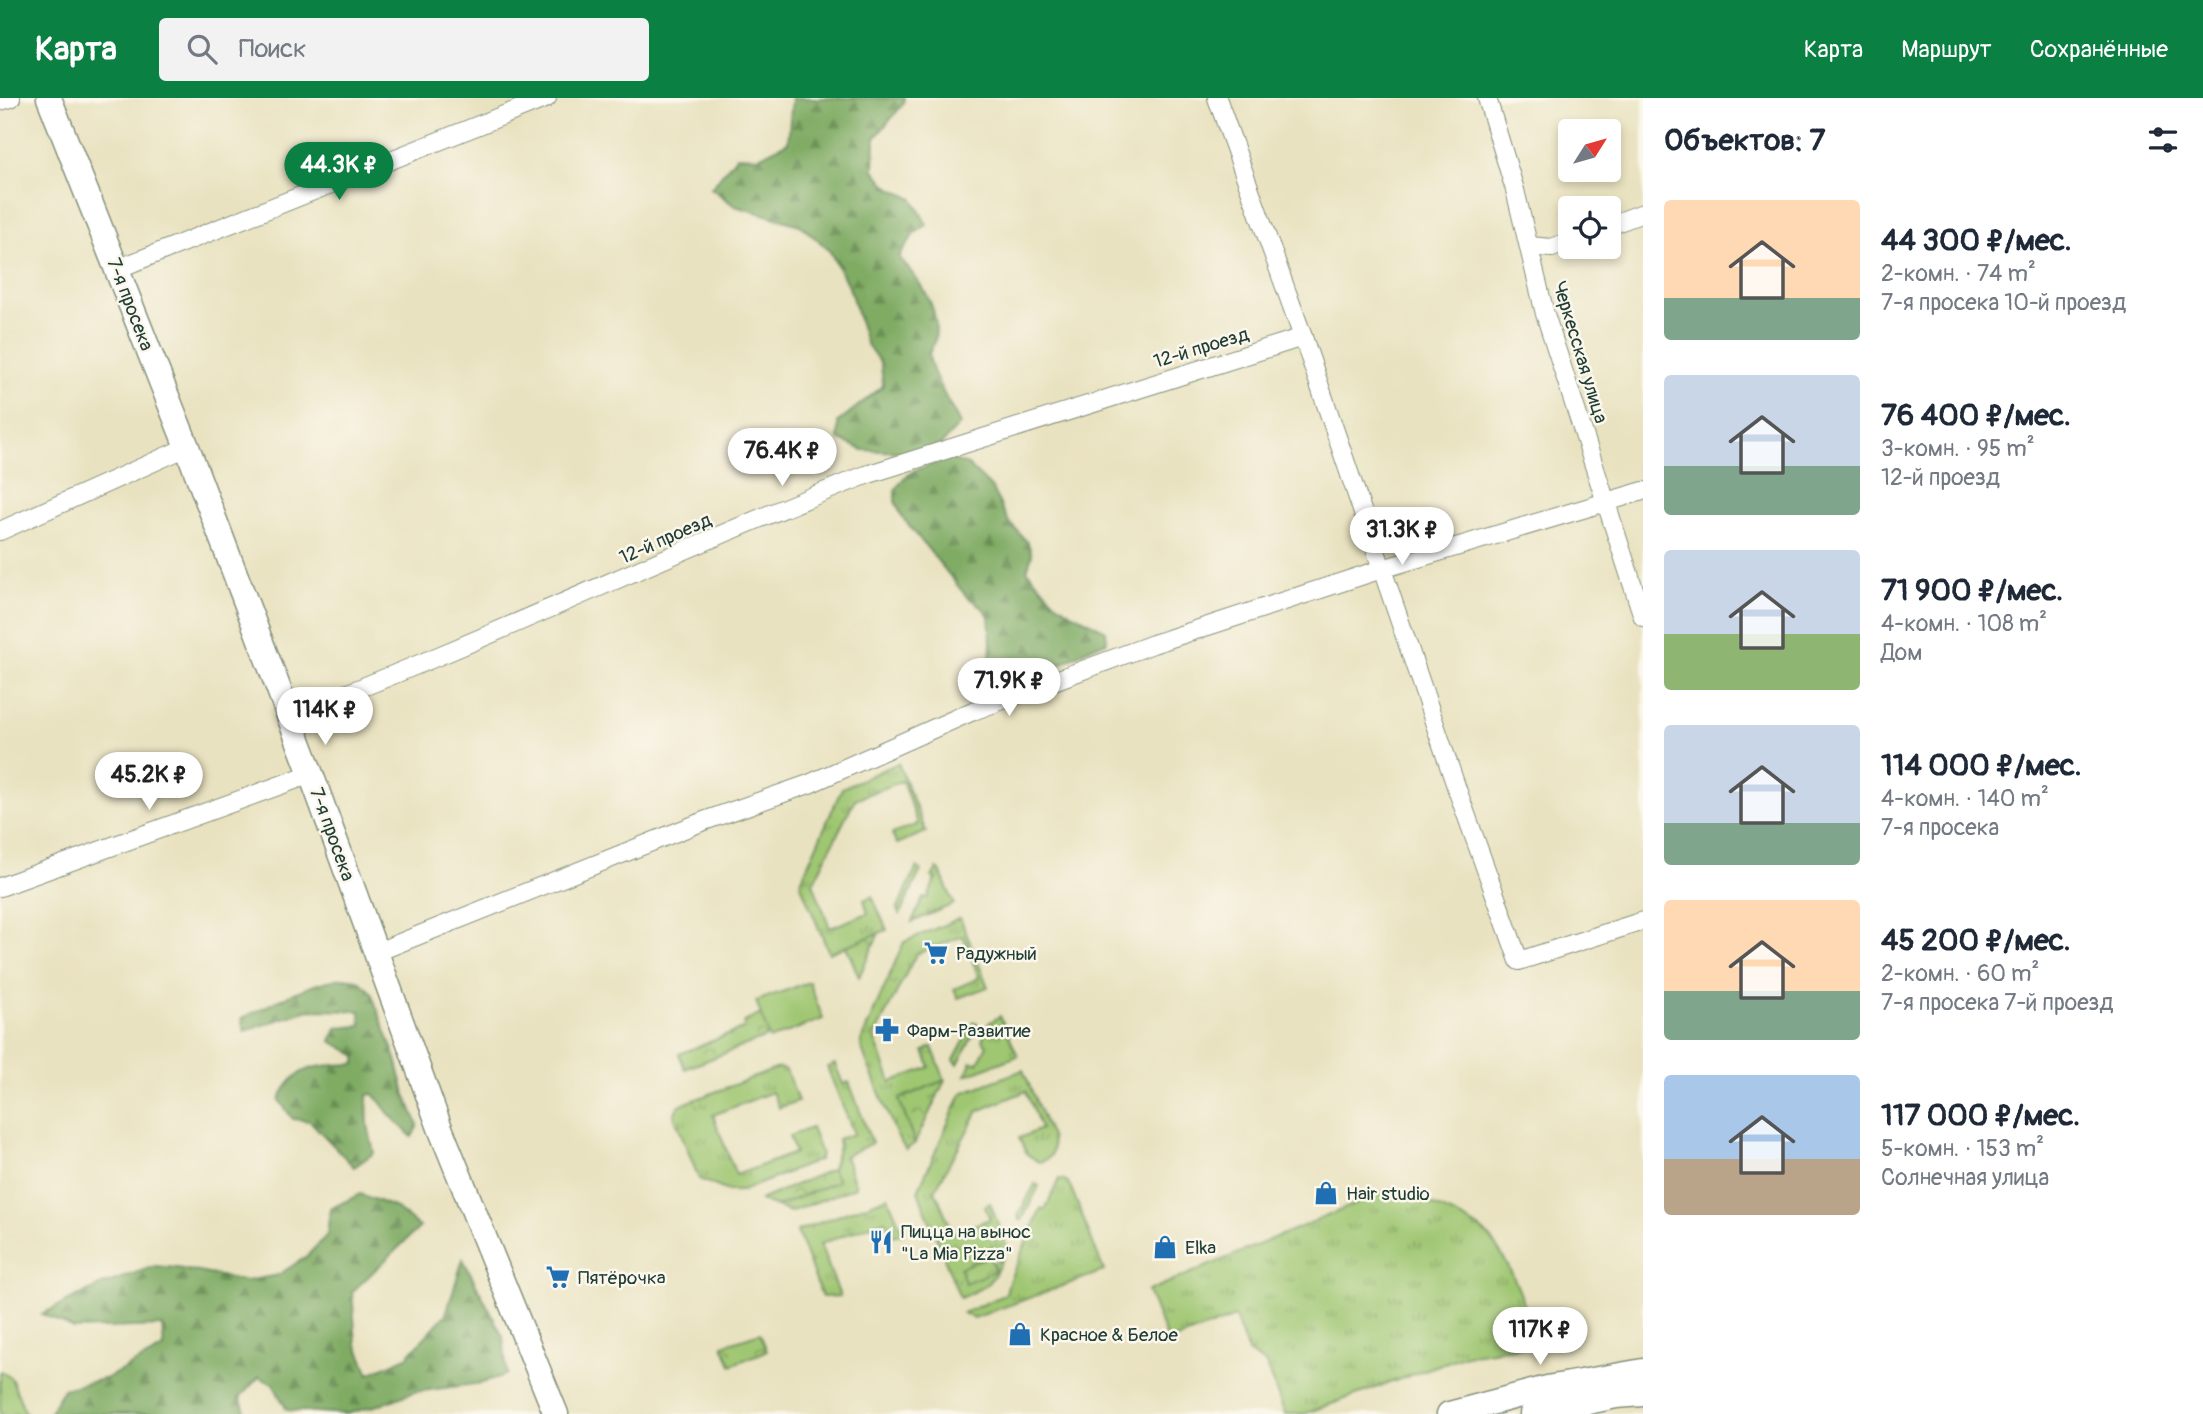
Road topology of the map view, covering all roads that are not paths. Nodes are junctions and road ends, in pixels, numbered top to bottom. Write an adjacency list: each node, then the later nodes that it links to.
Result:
1 (11, 98): 6 (street)
2 (49, 98): 11 (street, 7-я просека)
3 (547, 98): 11 (street)
4 (1217, 98): 12 (street)
5 (1487, 98): 9 (street, Черкесская улица)
6 (0, 102)
7 (1643, 213): 8 (street)
8 (1621, 221)
9 (1529, 246): 10 (street); 15 (street, Черкесская улица)
10 (1558, 246)
11 (117, 269): 13 (street, 7-я просека)
12 (1303, 337): 17 (street); 19 (street, 12-й проезд)
13 (187, 447): 16 (street); 19 (street, 7-я просека)
14 (1643, 491): 15 (street)
15 (1605, 503): 17 (street); 18 (street, Черкесская улица)
16 (0, 531)
17 (1382, 569): 22 (street); 23 (street)
18 (1643, 617)
19 (289, 716): 20 (street, 7-я просека)
20 (312, 774): 21 (street); 23 (street, 7-я просека)
21 (0, 887)
22 (1643, 921)
23 (377, 952): 26 (street, 7-я просека)
24 (1643, 1371): 27 (street)
25 (1643, 1394): 28 (street)
26 (556, 1414)
27 (1450, 1414)
28 (1532, 1414)

